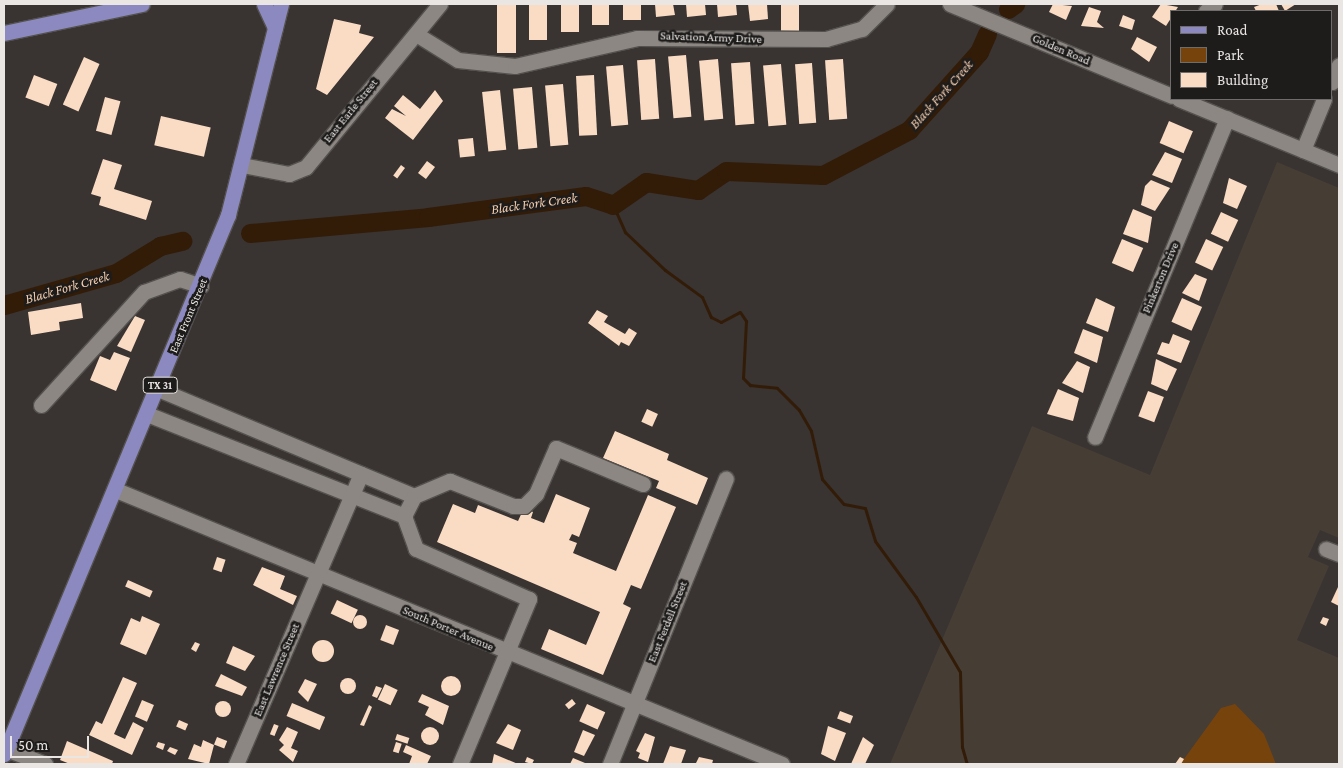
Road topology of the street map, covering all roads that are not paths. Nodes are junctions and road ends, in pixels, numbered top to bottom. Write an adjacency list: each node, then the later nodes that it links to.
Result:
1 (142, 4): 8 (main road)
2 (264, 4): 7 (main road)
3 (281, 4): 7 (main road, East Front Street / TX 31)
4 (440, 4): 9 (street, East Earle Street)
5 (887, 4): 9 (street, Salvation Army Drive)
6 (950, 4): 12 (street, Golden Road)
7 (275, 28): 17 (main road, East Front Street / TX 31)
8 (4, 33)
9 (416, 34): 17 (street, East Earle Street)
10 (1339, 66): 11 (street)
11 (1333, 80)
12 (1170, 91)
13 (1189, 100): 15 (street, Golden Road)
14 (1324, 100): 16 (street)
15 (1227, 118): 16 (street, Golden Road); 23 (street, Pinkerton Drive)
16 (1303, 150): 18 (street, Golden Road)
17 (242, 165): 19 (main road, East Front Street / TX 31)
18 (1339, 165)
19 (201, 286): 20 (main road, East Front Street / TX 31); 21 (street)
20 (158, 389): 22 (main road, East Front Street / TX 31); 24 (street)
21 (41, 405)
22 (147, 414): 27 (main road, East Front Street / TX 31); 28 (street)
23 (1094, 437)
24 (361, 474): 28 (street, East Lawrence Street); 29 (street)
25 (726, 479): 33 (street, East Ferdell Street)
26 (643, 484): 29 (street)
27 (116, 490): 31 (street, South Porter Avenue); 34 (main road, East Front Street / TX 31)
28 (352, 496): 30 (street); 31 (street, East Lawrence Street)
29 (414, 496): 30 (street)
30 (404, 516): 32 (street)
31 (318, 575): 32 (street, South Porter Avenue); 36 (street, East Lawrence Street)
32 (506, 653): 33 (street, South Porter Avenue); 37 (street)
33 (633, 707): 38 (street, East Ferdell Street); 39 (street, South Porter Avenue)
34 (5, 752): 35 (street)
35 (36, 763)
36 (236, 764)
37 (460, 764)
38 (610, 764)
39 (782, 764)

